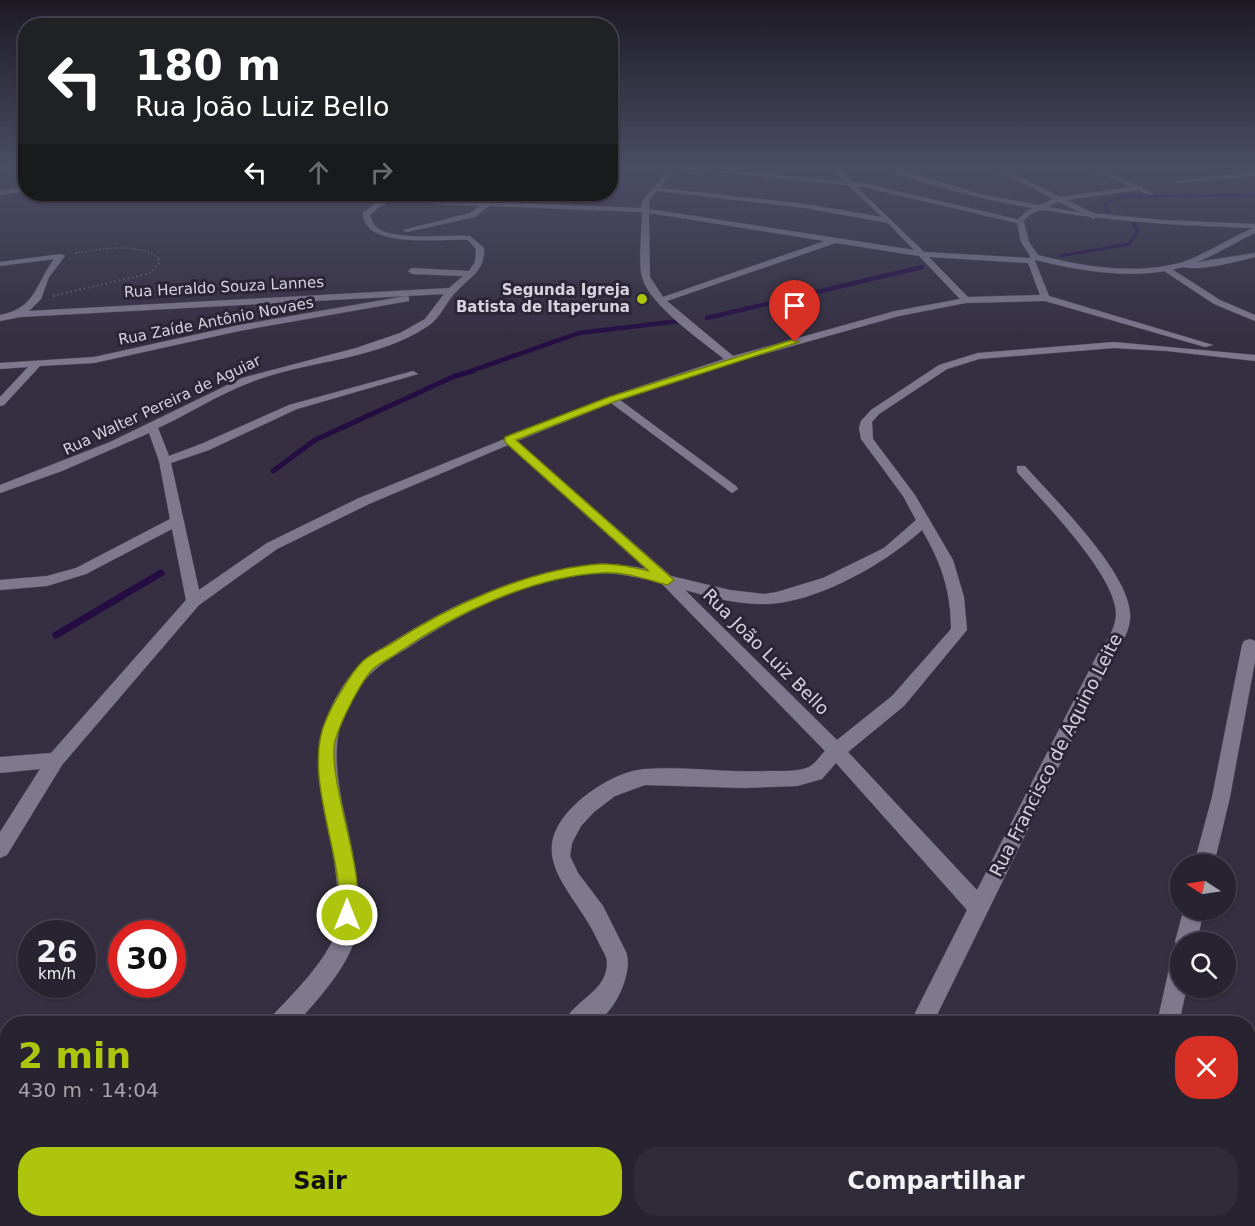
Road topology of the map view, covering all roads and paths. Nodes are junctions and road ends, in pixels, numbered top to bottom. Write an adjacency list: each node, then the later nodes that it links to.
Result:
1 (370, 225): 10 (street)
2 (427, 225): 10 (street)
3 (644, 225): 24 (street)
4 (741, 225): 11 (street)
5 (894, 225): 12 (street)
6 (1021, 225): 15 (street)
7 (1227, 225): 8 (street)
8 (1255, 226)
9 (1255, 230): 17 (street)
10 (389, 234): 19 (street)
11 (836, 240): 12 (street); 24 (street)
12 (922, 254): 15 (street); 25 (street)
13 (1255, 255): 17 (street)
14 (61, 256): 16 (street); 23 (street); 23 (path)
15 (1033, 259): 17 (street); 22 (street)
16 (0, 264)
17 (1176, 266): 26 (street); 29 (street)
18 (412, 271): 19 (street)
19 (473, 274): 21 (street, Rua Walter Pereira de Aguiar)
20 (435, 291): 21 (street, Rua Heraldo Souza Lannes); 27 (street, Rua Heraldo Souza Lannes); 32 (street, Rua Zaíde Antônio Novaes)
21 (452, 291): 37 (street, Rua Walter Pereira de Aguiar)
22 (1045, 298): 25 (street); 30 (street)
23 (38, 299): 27 (street)
24 (662, 300): 31 (street)
25 (966, 300): 31 (street)
26 (1255, 311)
27 (20, 314): 28 (street, Rua Heraldo Souza Lannes)
28 (0, 318)
29 (1255, 318)
30 (1255, 357): 44 (street)
31 (731, 360): 35 (street)
32 (36, 364): 33 (street, Rua Zaíde Antônio Novaes); 36 (street)
33 (0, 366)
34 (413, 374): 39 (street)
35 (612, 399): 38 (street); 42 (street)
36 (0, 403)
37 (152, 427): 39 (street); 41 (street, Rua Walter Pereira de Aguiar)
38 (509, 440): 45 (street, Rua João Luiz Bello); 47 (street)
39 (165, 461): 43 (street)
40 (1021, 469): 54 (street, Rua Francisco de Aquino Leite)
41 (0, 489)
42 (732, 489)
43 (177, 521): 46 (street); 47 (street)
44 (923, 521): 45 (street); 49 (street)
45 (667, 580): 49 (street, Rua João Luiz Bello); 56 (street)
46 (0, 585)
47 (194, 601): 50 (street)
48 (1250, 645): 53 (street)
49 (836, 751): 54 (street, Rua João Luiz Bello); 57 (street)
50 (56, 760): 51 (street); 52 (street)
51 (0, 765)
52 (0, 849)
53 (1207, 854)
54 (979, 908): 58 (street, Rua Francisco de Aquino Leite)
55 (1174, 998): 59 (street)
56 (288, 1016)
57 (584, 1016)
58 (925, 1016)
59 (1170, 1016)

